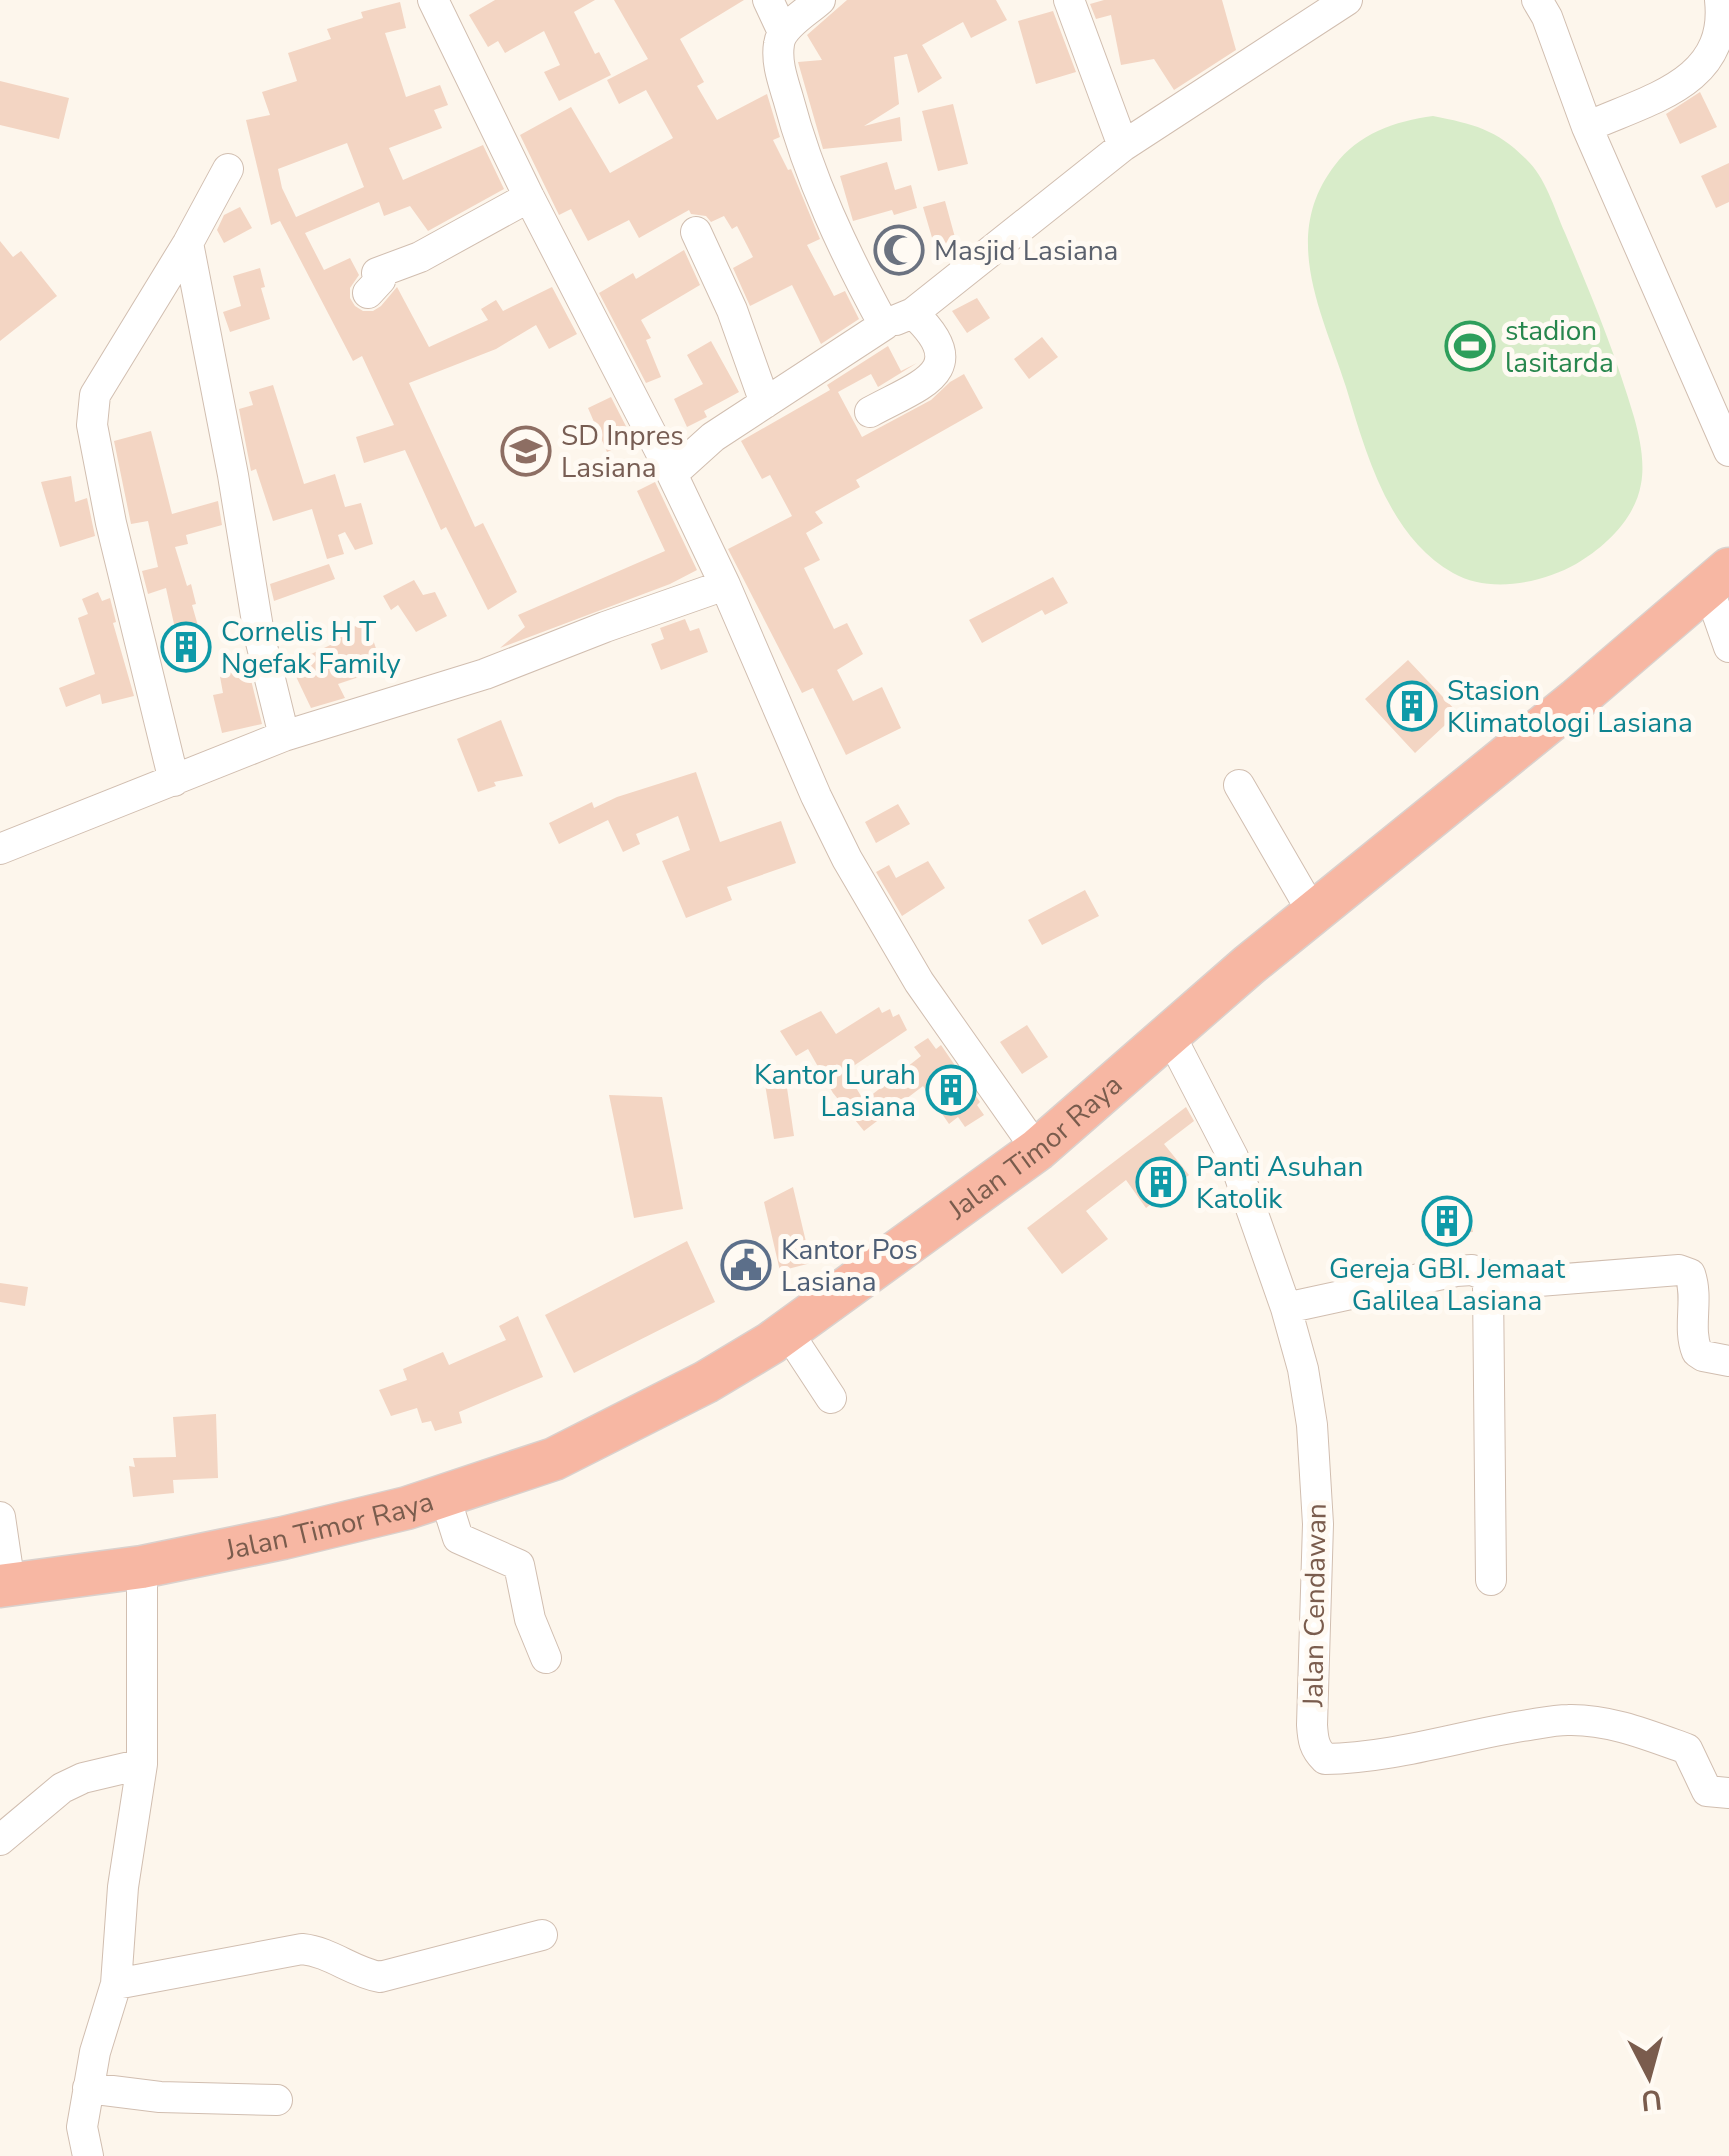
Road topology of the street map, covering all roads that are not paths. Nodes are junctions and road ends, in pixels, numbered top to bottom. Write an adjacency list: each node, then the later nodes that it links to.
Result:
1 (433, 0): 13 (street)
2 (768, 0): 8 (street)
3 (820, 0): 8 (street)
4 (1070, 0): 11 (street)
5 (1347, 0): 11 (street)
6 (1537, 0): 10 (street)
7 (1720, 0): 9 (street)
8 (783, 32): 18 (street)
9 (1724, 36): 10 (street)
10 (1588, 127): 21 (street)
11 (1123, 146): 17 (street)
12 (228, 170): 15 (street)
13 (529, 197): 16 (street); 22 (street)
14 (696, 232): 19 (street)
15 (188, 243): 26 (street); 27 (street)
16 (368, 293)
17 (913, 313): 18 (street); 20 (street)
18 (884, 325): 19 (street)
19 (765, 403): 22 (street)
20 (870, 412)
21 (1729, 451)
22 (672, 474): 24 (street)
23 (1718, 578): 25 (street); 30 (highway, Jalan Timor Raya)
24 (725, 586): 26 (street); 32 (street)
25 (1729, 647)
26 (284, 736): 27 (street)
27 (174, 781): 29 (street)
28 (1239, 785): 30 (street)
29 (0, 849)
30 (1313, 913): 31 (highway, Jalan Timor Raya)
31 (1170, 1035): 32 (highway, Jalan Timor Raya); 34 (street, Jalan Cendawan)
32 (1037, 1150): 35 (highway, Jalan Timor Raya)
33 (1488, 1285): 34 (street); 36 (street); 41 (street)
34 (1286, 1308): 45 (street, Jalan Cendawan)
35 (788, 1331): 37 (street); 38 (highway, Jalan Timor Raya)
36 (1729, 1361)
37 (831, 1398)
38 (445, 1497): 40 (highway, Jalan Timor Raya); 43 (street)
39 (0, 1517): 42 (street)
40 (142, 1567): 42 (highway, Jalan Timor Raya); 44 (street)
41 (1492, 1580)
42 (5, 1585)
43 (546, 1658)
44 (142, 1764): 46 (street); 48 (street)
45 (1729, 1793)
46 (0, 1840)
47 (542, 1935): 48 (street)
48 (116, 1984): 49 (street)
49 (88, 2088): 50 (street); 51 (street)
50 (276, 2100)
51 (88, 2156)

